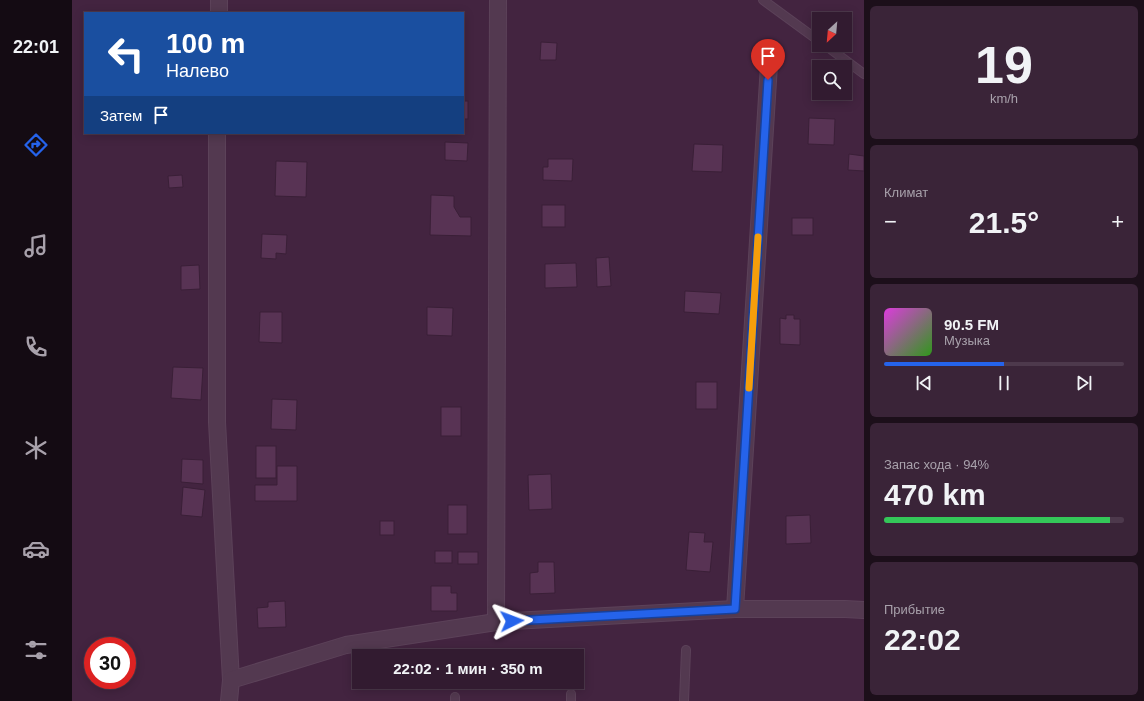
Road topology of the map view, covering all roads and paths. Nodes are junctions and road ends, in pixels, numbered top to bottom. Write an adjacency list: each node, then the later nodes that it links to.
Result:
1 (219, 0): 4 (street)
2 (498, 0): 12 (street)
3 (763, 0): 5 (lane)
4 (219, 12)
5 (812, 36)
6 (770, 49): 10 (street)
7 (834, 52): 8 (lane)
8 (864, 74)
9 (217, 134): 14 (street)
10 (735, 609): 11 (street); 12 (street)
11 (864, 610)
12 (496, 622): 14 (street)
13 (686, 650): 16 (lane)
14 (231, 680): 15 (street)
15 (230, 701)
16 (684, 701)

